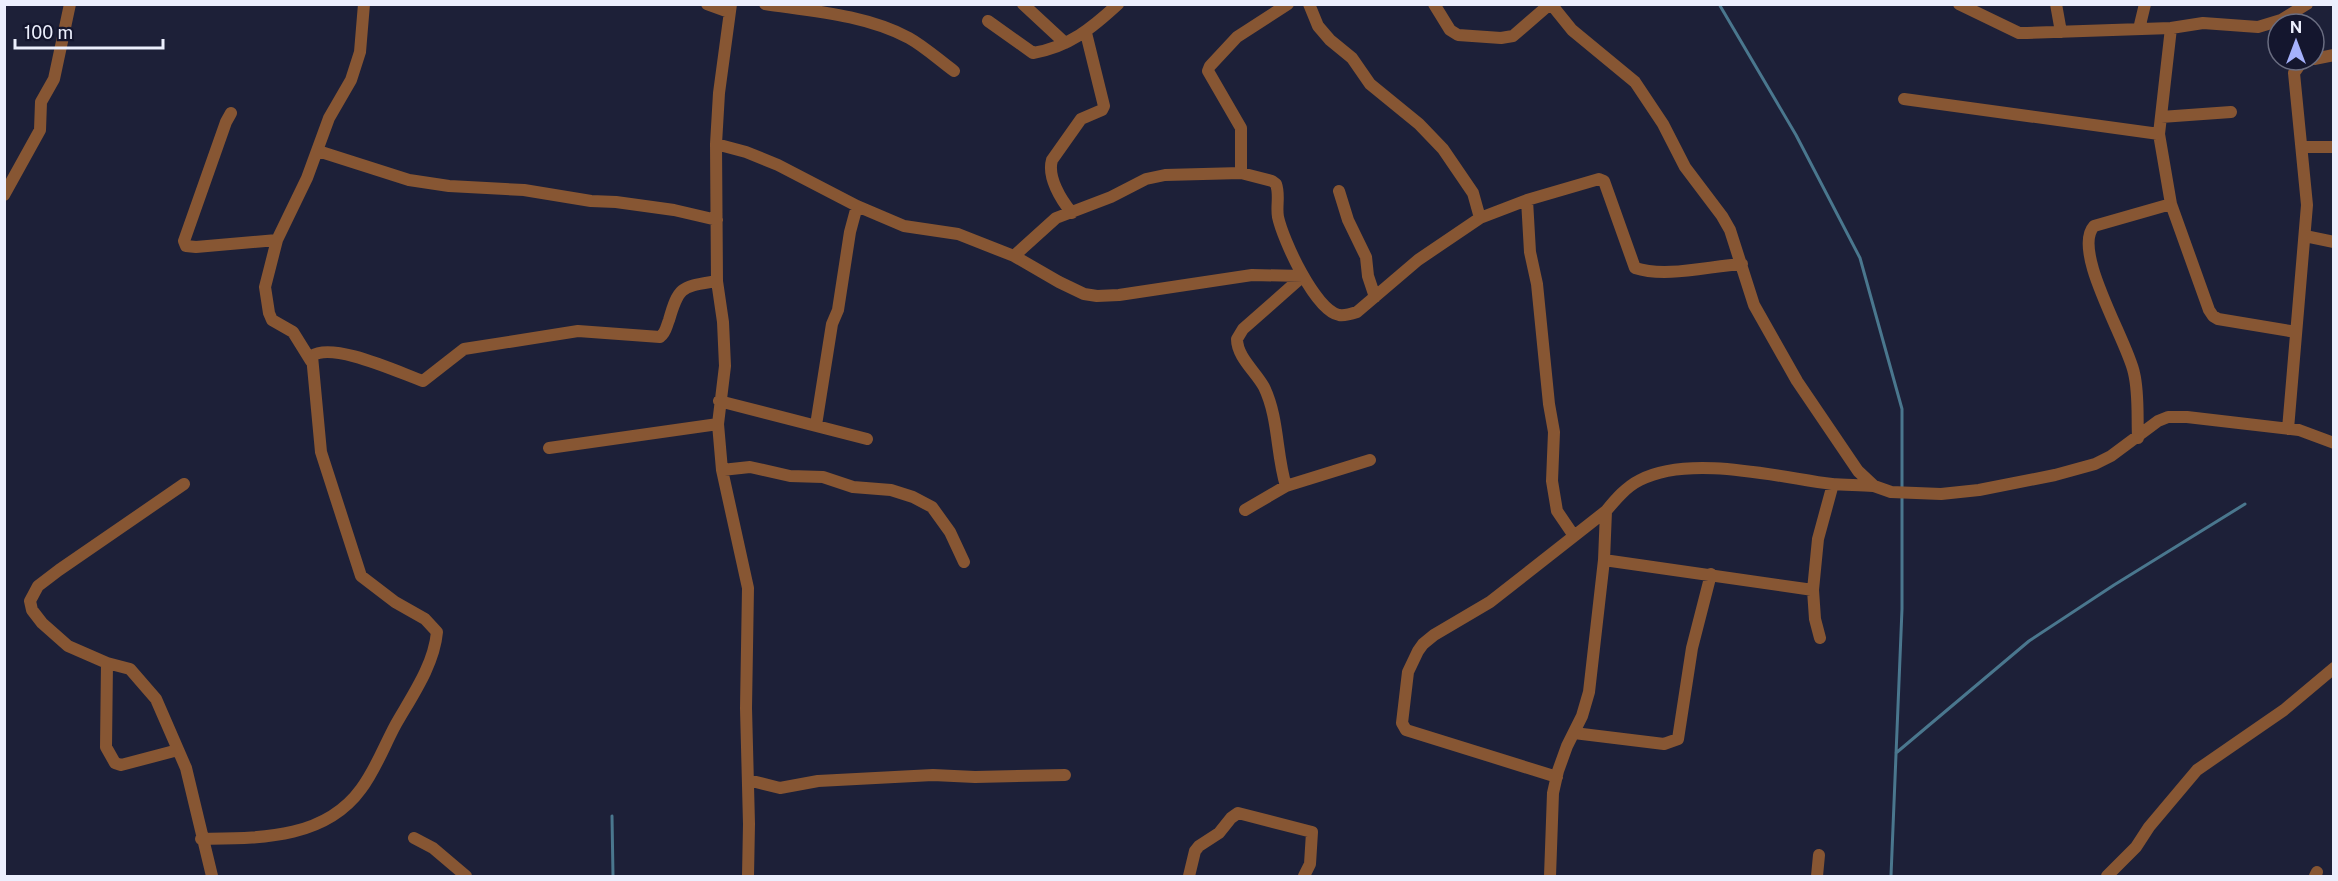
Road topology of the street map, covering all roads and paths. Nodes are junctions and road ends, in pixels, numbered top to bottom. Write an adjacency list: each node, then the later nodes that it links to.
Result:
1 (70, 4): 35 (street)
2 (364, 4): 32 (street)
3 (707, 4): 15 (street)
4 (765, 4): 22 (street)
5 (1023, 4): 21 (street)
6 (1118, 4): 20 (street)
7 (1288, 4): 33 (street)
8 (1309, 4): 40 (street)
9 (1434, 4): 10 (street)
10 (1550, 4): 46 (street)
11 (1959, 4): 19 (street)
12 (2056, 4): 19 (street)
13 (2145, 4): 18 (street)
14 (2307, 4): 17 (street)
15 (730, 8): 29 (street)
16 (988, 21): 21 (street)
17 (2171, 28): 18 (street); 27 (street)
18 (2139, 29): 19 (street)
19 (2061, 32)
20 (1086, 33): 21 (street); 39 (street)
21 (1065, 43)
22 (954, 71)
23 (2295, 72): 30 (street)
24 (1904, 99): 28 (street)
25 (2231, 112): 27 (street)
26 (231, 113): 43 (street)
27 (2161, 117): 28 (street)
28 (2159, 135): 37 (street)
29 (716, 144): 38 (street); 41 (street)
30 (2302, 147): 31 (street); 42 (street)
31 (2334, 147)
32 (318, 151): 41 (street); 43 (street)
33 (1241, 173): 39 (street); 47 (street)
34 (1339, 191): 49 (street)
35 (4, 195)
36 (1527, 200): 40 (street); 46 (street); 68 (street)
37 (2171, 204): 50 (street); 56 (street)
38 (857, 206): 45 (street); 54 (street)
39 (1072, 213): 45 (street)
40 (1480, 218): 49 (street)
41 (717, 220): 48 (street)
42 (2305, 236): 44 (street); 50 (street)
43 (277, 240): 51 (street)
44 (2334, 242)
45 (1014, 256): 47 (street)
46 (1742, 264): 65 (street)
47 (1303, 276): 49 (street); 64 (street)
48 (717, 281): 51 (street); 52 (street)
49 (1375, 297)
50 (2296, 332): 55 (street)
51 (311, 361): 82 (street)
52 (719, 401): 53 (street); 54 (street)
53 (718, 424): 59 (street); 61 (street)
54 (816, 425): 57 (street)
55 (2288, 429): 56 (street); 58 (street)
56 (2138, 438): 65 (street)
57 (867, 440)
58 (2334, 443)
59 (549, 448)
60 (1370, 460): 64 (street)
61 (722, 470): 70 (street); 80 (street)
62 (184, 484): 74 (street)
63 (1833, 484): 65 (street); 67 (street); 72 (street)
64 (1286, 486): 66 (street)
65 (1874, 486)
66 (1245, 510)
67 (1606, 511): 68 (street); 69 (street)
68 (1574, 537): 79 (street)
69 (1604, 560): 71 (street); 76 (street)
70 (964, 562)
71 (1711, 574): 72 (street); 76 (street)
72 (1813, 590): 73 (street)
73 (1820, 638)
74 (107, 663): 77 (street); 77 (street)
75 (2334, 668): 91 (street)
76 (1574, 733): 79 (street)
77 (178, 750): 82 (street)
78 (1065, 775): 80 (street)
79 (1557, 777): 89 (street)
80 (748, 780): 86 (street)
81 (414, 838): 85 (street)
82 (201, 839): 84 (street)
83 (1819, 855): 90 (street)
84 (212, 876)
85 (465, 876)
86 (748, 876)
87 (1189, 876): 88 (street)
88 (1304, 876)
89 (1550, 876)
90 (1817, 876)
91 (2107, 876)

